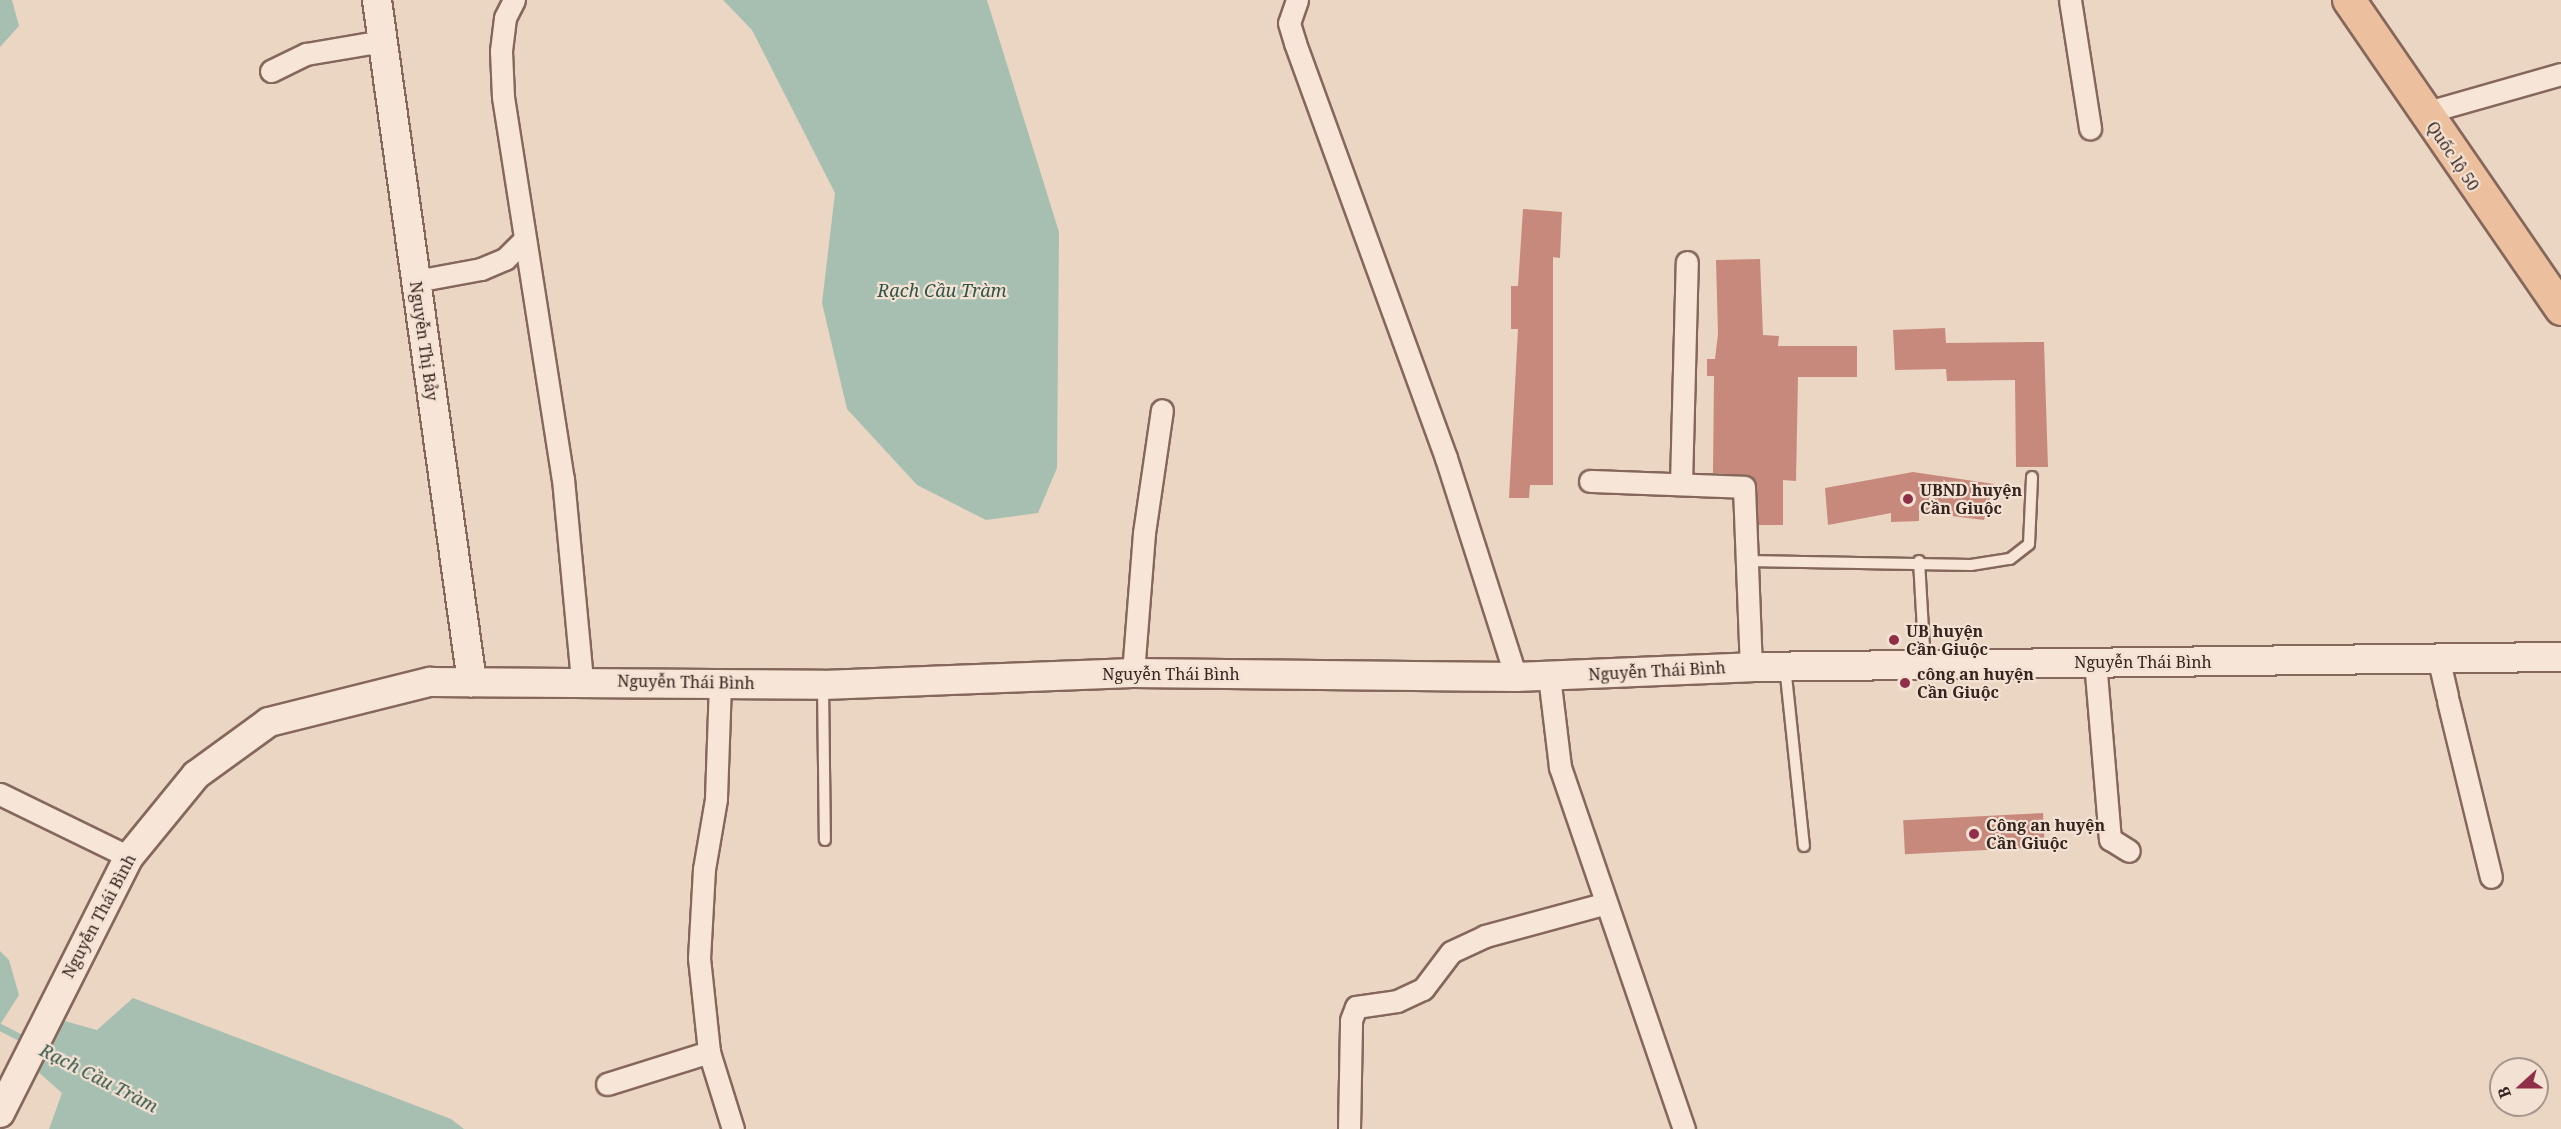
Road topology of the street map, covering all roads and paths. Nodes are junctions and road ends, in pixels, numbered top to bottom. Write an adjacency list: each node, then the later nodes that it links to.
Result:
1 (376, 0): 6 (street, Nguyễn Thị Bảy)
2 (514, 0): 11 (street)
3 (1297, 0): 29 (street)
4 (2070, 0): 10 (street)
5 (2349, 0): 9 (main road, Quốc lộ 50)
6 (382, 41): 7 (street); 13 (street, Nguyễn Thị Bảy)
7 (271, 71)
8 (2561, 74): 9 (street)
9 (2424, 113): 14 (main road, Quốc lộ 50)
10 (2090, 128)
11 (524, 240): 13 (street); 30 (street)
12 (1687, 262): 18 (street)
13 (416, 281): 31 (street, Nguyễn Thị Bảy)
14 (2561, 309)
15 (1162, 410): 27 (street)
16 (2031, 477): 20 (lane)
17 (1590, 481): 18 (street)
18 (1682, 484): 19 (street)
19 (1747, 561): 20 (lane); 26 (street)
20 (1919, 561): 24 (lane)
21 (2561, 657): 22 (street, Nguyễn Thái Bình)
22 (2439, 661): 23 (street, Nguyễn Thái Bình); 39 (street)
23 (2094, 662): 24 (street, Nguyễn Thái Bình); 37 (street)
24 (1926, 664): 25 (street, Nguyễn Thái Bình)
25 (1785, 666): 26 (street, Nguyễn Thái Bình); 36 (lane)
26 (1751, 667): 28 (street, Nguyễn Thái Bình)
27 (1133, 673): 29 (street, Nguyễn Thái Bình); 33 (street, Nguyễn Thái Bình)
28 (1549, 676): 29 (street, Nguyễn Thái Bình); 40 (street)
29 (1516, 677)
30 (582, 681): 31 (street, Nguyễn Thái Bình); 32 (street, Nguyễn Thái Bình)
31 (472, 682): 38 (street, Nguyễn Thái Bình)
32 (720, 683): 33 (street, Nguyễn Thái Bình); 41 (street)
33 (823, 685): 35 (lane)
34 (0, 794): 38 (street)
35 (825, 840)
36 (1804, 846)
37 (2129, 851)
38 (129, 857): 43 (street, Nguyễn Thái Bình)
39 (2491, 877)
40 (1604, 904): 45 (street); 46 (street)
41 (709, 1052): 42 (street); 44 (street)
42 (607, 1084)
43 (1, 1111)
44 (733, 1129)
45 (1348, 1129)
46 (1684, 1129)

